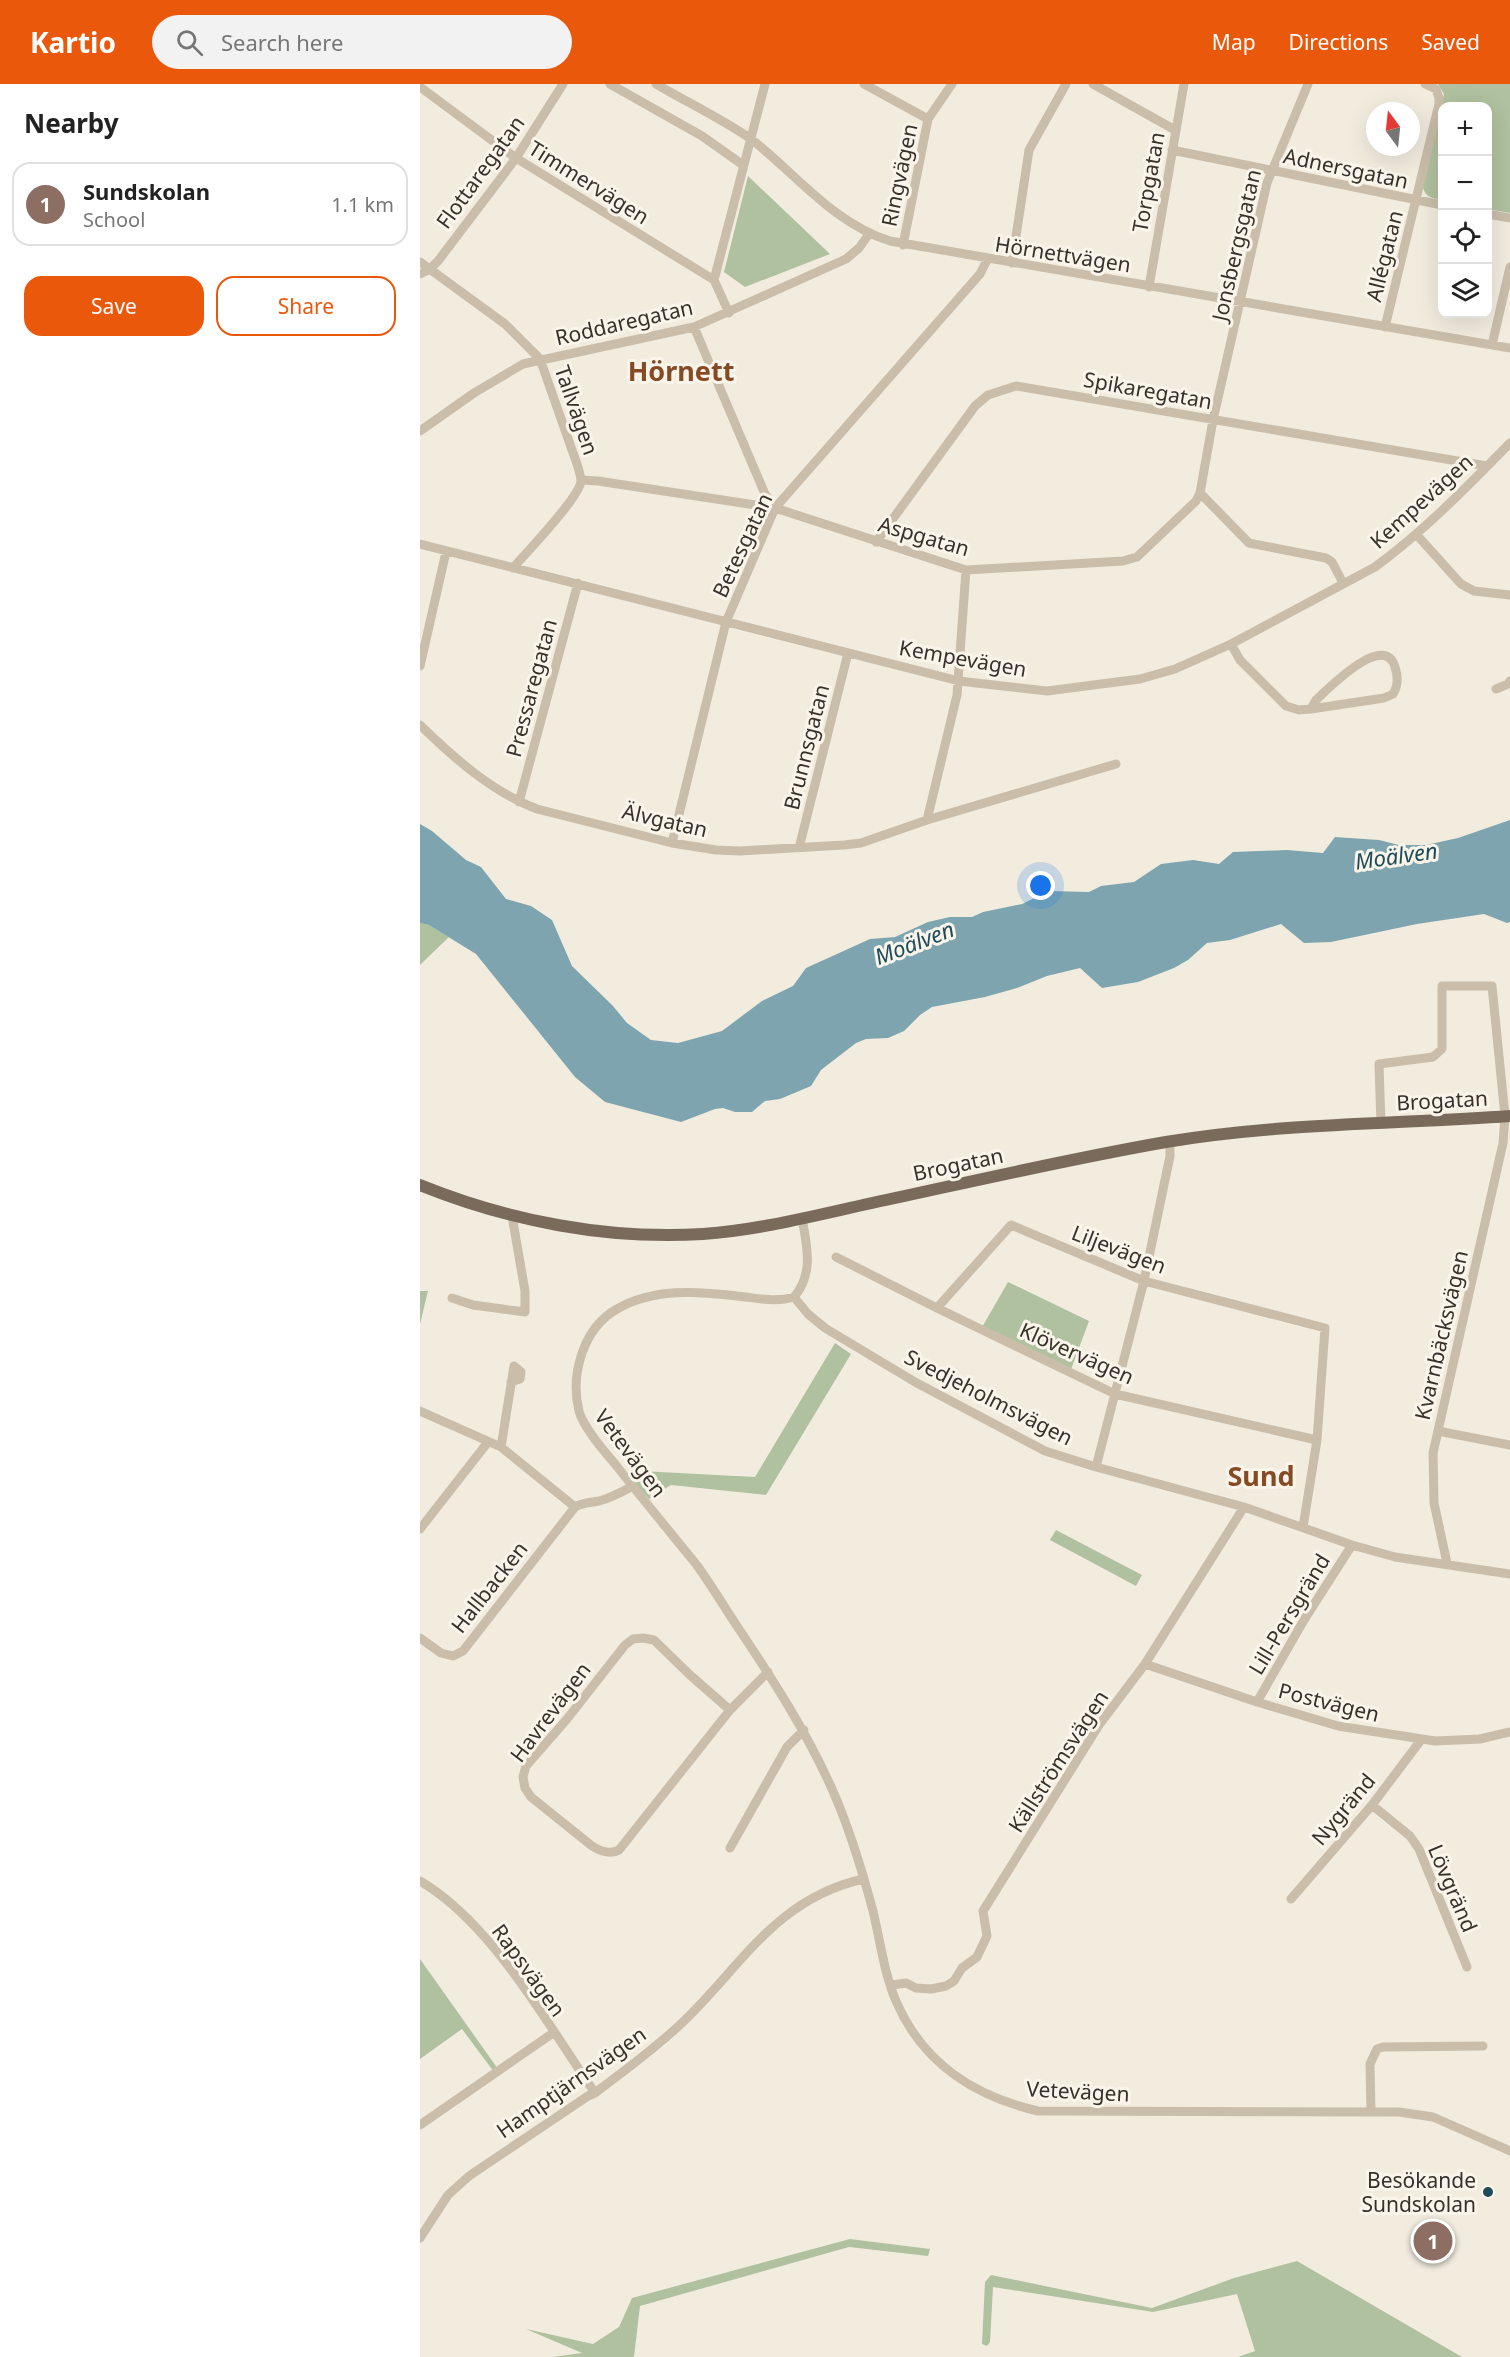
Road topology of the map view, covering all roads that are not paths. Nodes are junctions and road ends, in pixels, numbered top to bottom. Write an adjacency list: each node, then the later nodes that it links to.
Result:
1 (563, 84): 17 (street, Flottaregatan)
2 (610, 84): 18 (street)
3 (656, 84): 15 (street, Hörnettvägen)
4 (765, 84): 15 (street)
5 (864, 84): 13 (street)
6 (952, 84): 13 (street, Ringvägen)
7 (1066, 84): 28 (street)
8 (1093, 84): 14 (street)
9 (1184, 84): 14 (street, Torpgatan)
10 (1308, 84): 19 (street, Jonsbergsgatan)
11 (1425, 84): 20 (street, Allégatan)
12 (420, 87): 17 (street, Timmervägen)
13 (928, 119): 25 (street, Ringvägen)
14 (1175, 130): 16 (street, Torpgatan)
15 (749, 138): 18 (street); 24 (street, Hörnettvägen)
16 (1172, 150): 19 (street, Adnersgatan); 33 (street, Torpgatan)
17 (516, 158): 30 (street, Flottaregatan); 32 (street, Timmervägen)
18 (743, 165): 32 (street)
19 (1271, 171): 20 (street, Adnersgatan); 34 (street, Jonsbergsgatan)
20 (1416, 201): 21 (street, Adnersgatan); 37 (street, Allégatan)
21 (1438, 204)
22 (1492, 215): 23 (street)
23 (1510, 218)
24 (869, 234): 25 (street, Hörnettvägen); 35 (street, Roddaregatan)
25 (903, 244): 26 (street, Hörnettvägen)
26 (987, 260): 28 (street, Hörnettvägen); 47 (street, Betesgatan)
27 (420, 262): 30 (street, Tallvägen)
28 (1012, 263): 33 (street, Hörnettvägen)
29 (1510, 267): 38 (street)
30 (430, 269): 31 (street, Flottaregatan); 40 (street, Tallvägen)
31 (420, 274)
32 (714, 280): 35 (street)
33 (1149, 286): 34 (street, Hörnettvägen)
34 (1240, 301): 37 (street, Hörnettvägen); 41 (street, Jonsbergsgatan)
35 (729, 313): 36 (street, Roddaregatan)
36 (694, 327): 40 (street, Roddaregatan); 47 (street)
37 (1385, 327): 38 (street, Hörnettvägen)
38 (1492, 345): 39 (street, Hörnettvägen)
39 (1510, 348)
40 (540, 359): 42 (street, Roddaregatan); 45 (street, Tallvägen)
41 (1213, 420): 44 (street, Spikaregatan); 46 (street); 49 (street, Spikaregatan)
42 (422, 427)
43 (1510, 443): 44 (street, Kempevägen)
44 (1487, 466): 48 (street, Kempevägen)
45 (581, 480): 47 (street, Aspgatan); 52 (street, Tallvägen)
46 (1200, 493): 53 (street, Aspgatan); 55 (street)
47 (775, 508): 49 (street, Aspgatan); 57 (street, Betesgatan)
48 (1416, 534): 55 (street, Kempevägen); 56 (street)
49 (876, 542): 53 (street, Aspgatan)
50 (420, 544): 51 (street, Kempevägen)
51 (446, 552): 52 (street, Kempevägen); 60 (street)
52 (513, 568): 54 (street, Kempevägen)
53 (966, 570): 61 (street)
54 (578, 583): 57 (street, Kempevägen); 67 (street, Pressaregatan)
55 (1343, 584): 58 (street, Kempevägen)
56 (1510, 595)
57 (726, 621): 59 (street, Kempevägen); 69 (street, Betesgatan)
58 (1231, 644): 61 (street, Kempevägen); 64 (street)
59 (848, 653): 61 (street, Kempevägen); 70 (street, Brunnsgatan)
60 (420, 666)
61 (959, 681): 68 (street)
62 (1510, 681): 63 (street)
63 (1496, 689)
64 (1311, 709): 64 (street)
65 (420, 725): 67 (street, Älvgatan)
66 (1116, 764): 68 (street, Älvgatan)
67 (519, 802): 69 (street, Älvgatan)
68 (927, 820): 70 (street, Älvgatan)
69 (672, 843): 70 (street, Älvgatan)
70 (799, 848)
71 (1508, 1116): 72 (main road, Brogatan); 72 (street, Kvarnbäcksvägen); 85 (street, Kvarnbäcksvägen)
72 (1381, 1124): 73 (main road, Brogatan)
73 (1170, 1142): 76 (main road, Brogatan); 78 (street)
74 (420, 1185): 75 (main road, Brogatan)
75 (512, 1216): 76 (main road, Brogatan); 79 (street)
76 (802, 1218): 80 (street)
77 (836, 1257): 81 (street, Klövervägen)
78 (1144, 1281): 81 (street, Liljevägen); 83 (street); 86 (street, Liljevägen)
79 (452, 1298)
80 (794, 1298): 90 (street, Svedjeholmsvägen); 91 (street, Vetevägen)
81 (937, 1308): 83 (street, Klövervägen)
82 (511, 1382): 89 (street)
83 (1115, 1394): 86 (street, Klövervägen); 90 (street)
84 (420, 1411): 87 (street)
85 (1438, 1431): 88 (street); 97 (street, Kvarnbäcksvägen)
86 (1317, 1440): 94 (street)
87 (488, 1442): 89 (street); 95 (street)
88 (1510, 1445)
89 (501, 1447): 92 (street)
90 (1096, 1467): 93 (street, Svedjeholmsvägen)
91 (633, 1486): 92 (street); 101 (street, Vetevägen)
92 (574, 1507): 99 (street, Hallbacken)
93 (1244, 1508): 94 (street, Svedjeholmsvägen); 100 (street, Källströmsvägen)
94 (1304, 1527): 96 (street, Svedjeholmsvägen)
95 (420, 1529)
96 (1352, 1545): 97 (street, Svedjeholmsvägen); 102 (street, Lill-Persgränd)
97 (1447, 1563): 98 (street, Svedjeholmsvägen)
98 (1510, 1574)
99 (420, 1638)
100 (1145, 1664): 102 (street, Postvägen); 113 (street, Källströmsvägen)
101 (768, 1672): 103 (street, Havrevägen); 104 (street, Vetevägen)
102 (1257, 1702): 106 (street, Postvägen)
103 (730, 1710): 103 (street, Havrevägen)
104 (804, 1730): 108 (street); 109 (street, Vetevägen)
105 (1510, 1732): 106 (street, Postvägen)
106 (1420, 1740): 107 (street, Nygränd)
107 (1372, 1805): 111 (street, Nygränd); 112 (street, Lövgränd)
108 (730, 1848)
109 (863, 1879): 113 (street, Vetevägen); 116 (street, Hamptjärnsvägen)
110 (420, 1881): 114 (street, Rapsvägen)
111 (1291, 1899)
112 (1467, 1967)
113 (892, 1985): 117 (street, Vetevägen)
114 (553, 2033): 116 (street, Rapsvägen); 118 (street)
115 (1483, 2046): 117 (street)
116 (595, 2093): 120 (street, Hamptjärnsvägen)
117 (1371, 2112): 119 (street, Vetevägen)
118 (420, 2125)
119 (1510, 2151)
120 (420, 2238)

